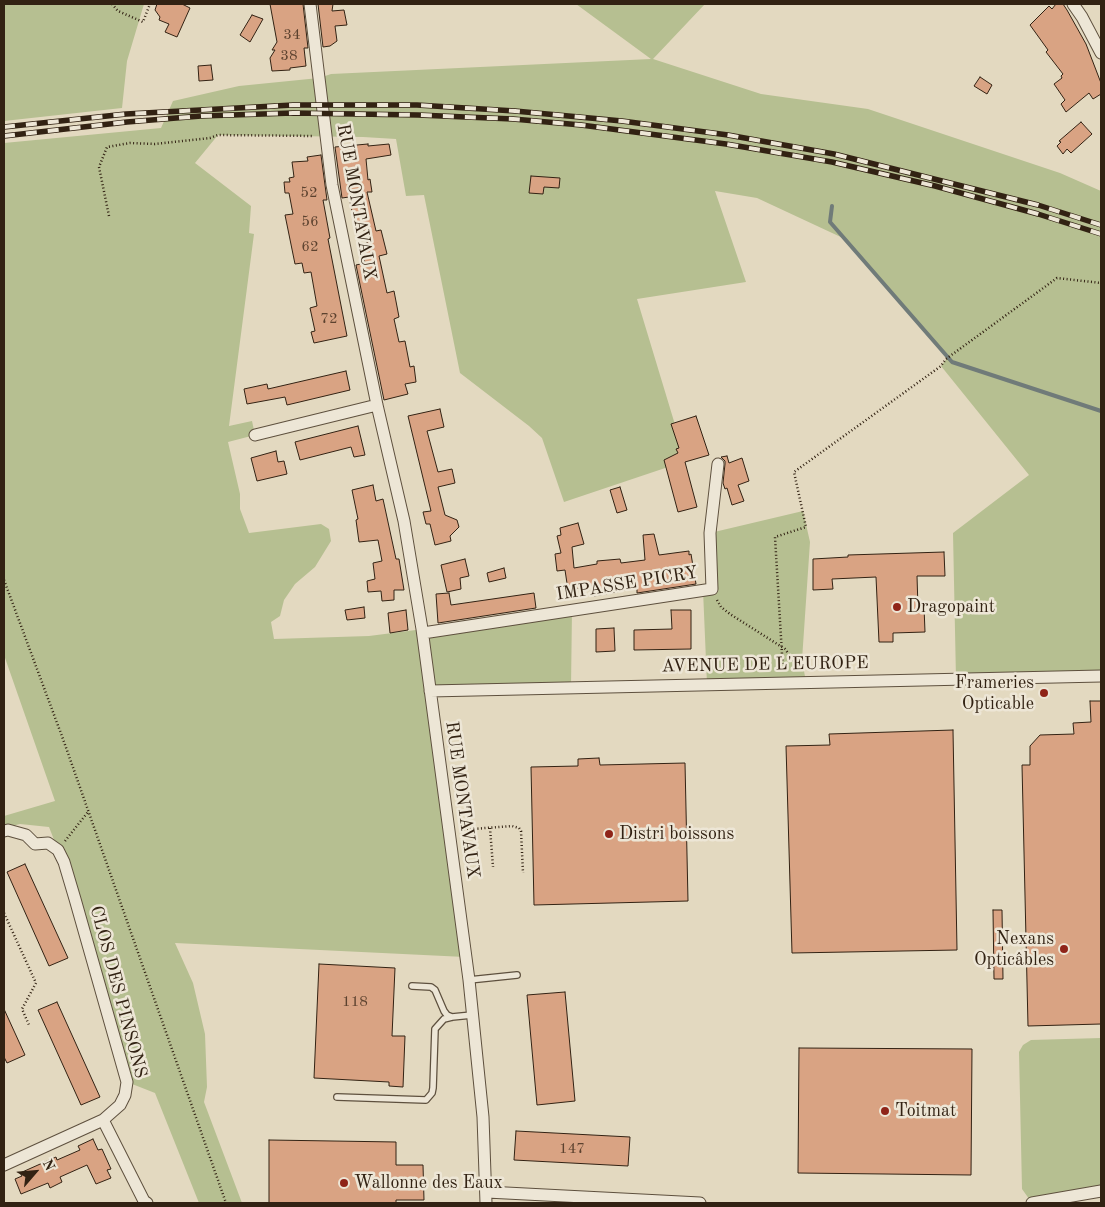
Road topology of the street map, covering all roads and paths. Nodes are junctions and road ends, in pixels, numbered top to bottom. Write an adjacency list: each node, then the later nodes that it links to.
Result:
1 (112, 4): 2 (path)
2 (150, 4)
3 (310, 4): 6 (street, RUE MONTAVAUX)
4 (1073, 4): 5 (street)
5 (1101, 53)
6 (326, 136): 7 (path); 9 (street, RUE MONTAVAUX)
7 (109, 216)
8 (1101, 283): 15 (path)
9 (377, 405): 10 (street); 14 (street, RUE MONTAVAUX)
10 (255, 435)
11 (718, 464): 13 (street, IMPASSE PICRY)
12 (4, 580): 20 (path)
13 (712, 589): 14 (street, IMPASSE PICRY); 15 (path)
14 (423, 633): 19 (street, RUE MONTAVAUX)
15 (781, 647): 17 (path); 18 (path)
16 (1101, 676): 18 (street, AVENUE DE L'EUROPE)
17 (783, 682): 18 (street, AVENUE DE L'EUROPE); 19 (street, AVENUE DE L'EUROPE)
18 (798, 682)
19 (430, 691): 23 (street, RUE MONTAVAUX)
20 (88, 812): 24 (path); 40 (path)
21 (490, 828): 23 (path); 25 (path); 26 (path)
22 (4, 831): 24 (street)
23 (449, 831): 29 (street, RUE MONTAVAUX)
24 (58, 850): 35 (street, CLOS DES PINSONS)
25 (493, 868)
26 (523, 873)
27 (4, 914): 33 (path)
28 (517, 975): 29 (lane)
29 (469, 980): 31 (street, RUE MONTAVAUX)
30 (412, 986): 32 (lane)
31 (472, 1015): 32 (lane); 38 (street, RUE MONTAVAUX)
32 (452, 1016): 34 (lane)
33 (29, 1025)
34 (337, 1097)
35 (103, 1120): 36 (street, CLOS DES PINSONS); 39 (street)
36 (4, 1165)
37 (1101, 1191): 42 (street)
38 (486, 1197): 41 (street)
39 (147, 1203)
40 (226, 1203)
41 (700, 1203)
42 (1032, 1203)

